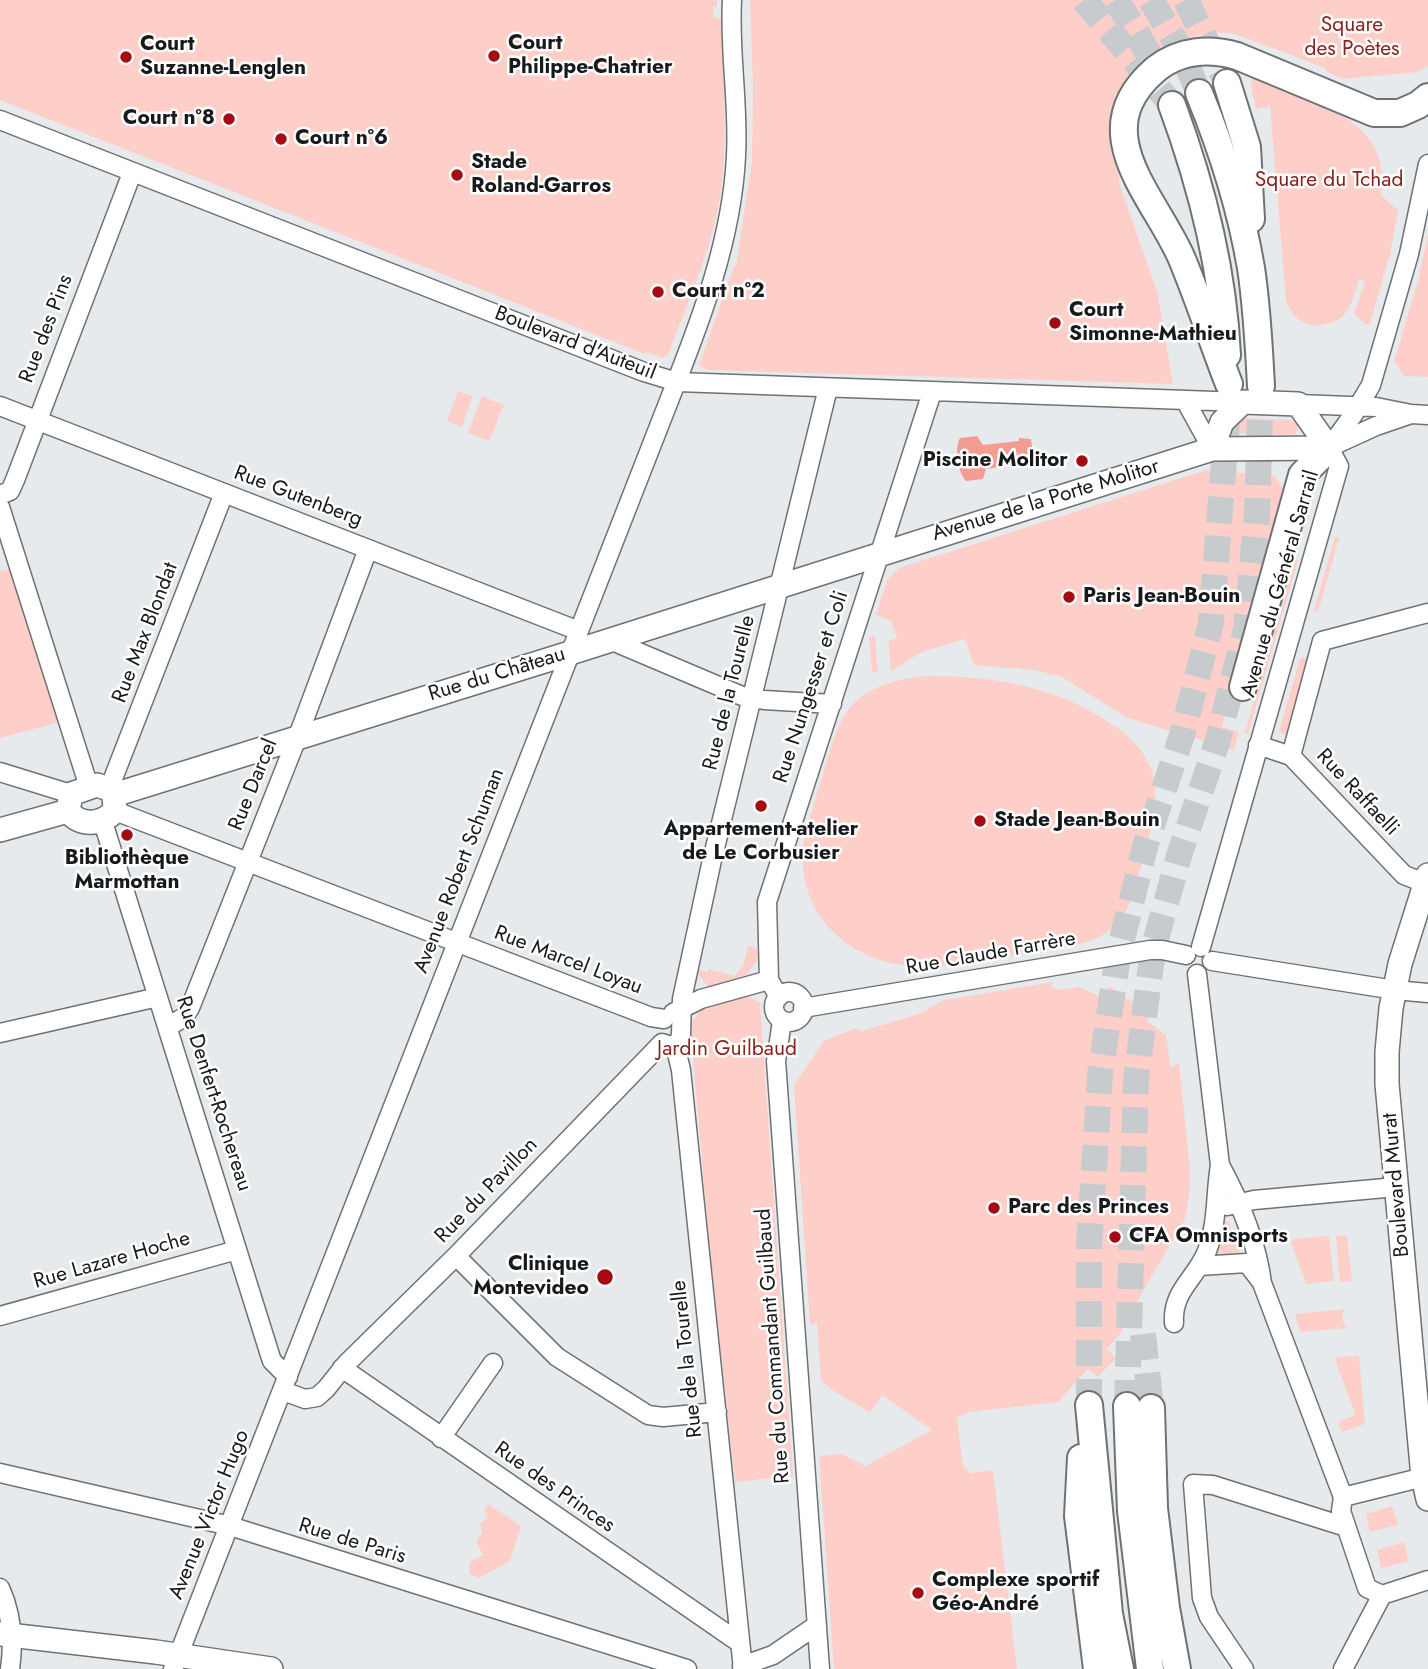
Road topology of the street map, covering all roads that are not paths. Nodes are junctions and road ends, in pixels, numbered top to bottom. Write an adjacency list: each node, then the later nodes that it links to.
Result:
1 (732, 0): 10 (street, Avenue Robert Schuman)
2 (1227, 83): 9 (highway)
3 (1199, 93): 9 (highway)
4 (1428, 97): 12 (highway)
5 (1172, 105): 12 (highway)
6 (0, 120): 8 (street, Boulevard d'Auteuil)
7 (1428, 164): 17 (street, Avenue du Général Sarrail)
8 (132, 173): 10 (street, Boulevard d'Auteuil); 19 (street, Rue des Pins)
9 (1251, 267): 12 (highway)
10 (677, 382): 11 (street, Boulevard d'Auteuil); 30 (street, Avenue Robert Schuman)
11 (828, 388): 13 (street, Boulevard d'Auteuil); 27 (street, Rue de la Tourelle)
12 (1244, 391): 14 (street, Boulevard d'Auteuil); 15 (main road, Boulevard d'Auteuil); 21 (main road)
13 (932, 393): 14 (street, Boulevard d'Auteuil); 26 (street, Rue Nungesser et Coli)
14 (1185, 400): 21 (street)
15 (1298, 404): 17 (street, Boulevard d'Auteuil); 20 (main road)
16 (0, 406): 19 (street, Rue Gutenberg)
17 (1359, 406): 18 (street, Boulevard d'Auteuil); 20 (street, Avenue du Général Sarrail)
18 (1419, 414): 20 (street)
19 (37, 421): 22 (street, Rue Gutenberg); 23 (street, Rue des Pins)
20 (1329, 448): 21 (main road); 29 (street, Avenue du Général Sarrail); 34 (highway)
21 (1212, 449): 26 (main road, Avenue de la Porte Molitor)
22 (224, 493): 25 (street, Rue Gutenberg); 41 (street, Rue Max Blondat)
23 (0, 495)
24 (0, 507): 41 (street, Rue Denfert-Rochereau)
25 (368, 549): 30 (street, Rue Gutenberg); 37 (street, Rue Darcel)
26 (880, 553): 27 (main road, Rue du Château); 36 (street, Rue Nungesser et Coli)
27 (778, 586): 31 (main road, Rue du Château); 35 (street, Rue de la Tourelle)
28 (1428, 613): 32 (street)
29 (1293, 630): 32 (street); 38 (street, Avenue du Général Sarrail)
30 (579, 631): 33 (street, Avenue Robert Schuman)
31 (610, 640): 33 (main road, Rue du Château); 35 (street)
32 (1322, 641): 39 (street)
33 (570, 653): 37 (main road, Rue du Château); 45 (street, Avenue Robert Schuman)
34 (1243, 687)
35 (753, 698): 36 (street); 53 (street, Rue de la Tourelle)
36 (832, 704): 47 (street, Rue Nungesser et Coli)
37 (297, 738): 41 (main road, Rue du Château); 43 (street, Rue Darcel)
38 (1258, 745): 39 (street); 46 (street, Avenue du Général Sarrail)
39 (1291, 755): 44 (street, Rue Raffaelli)
40 (0, 772): 41 (street, Rue Marcel Loyau)
41 (95, 801): 42 (main road, Rue du Château); 43 (street, Rue Marcel Loyau); 51 (street, Rue Denfert-Rochereau)
42 (0, 830)
43 (247, 862): 45 (street, Rue Marcel Loyau); 56 (street, Rue Darcel)
44 (1426, 879): 48 (main road, Boulevard Murat)
45 (456, 943): 54 (street, Rue Marcel Loyau); 71 (street, Avenue Robert Schuman)
46 (1200, 954): 48 (street, Rue Claude Farrère); 52 (street, Rue Claude Farrère); 59 (street)
47 (769, 980): 50 (street, Rue Nungesser et Coli); 53 (street)
48 (1395, 990): 49 (street, Rue Claude Farrère); 60 (main road, Boulevard Murat)
49 (1428, 993)
50 (779, 997): 52 (street); 55 (street, Rue du Commandant Guilbaud)
51 (158, 998): 56 (street, Rue Denfert-Rochereau); 57 (street)
52 (803, 1008): 55 (street)
53 (680, 1009): 54 (street); 58 (street, Rue de la Tourelle)
54 (664, 1019): 58 (street)
55 (782, 1021): 83 (street, Rue du Commandant Guilbaud)
56 (168, 1027): 63 (street, Rue Denfert-Rochereau)
57 (0, 1034)
58 (668, 1044): 64 (street, Rue du Pavillon); 72 (street, Rue de la Tourelle)
59 (1220, 1165): 61 (street); 62 (street)
60 (1396, 1187): 61 (street); 75 (main road, Boulevard Murat)
61 (1237, 1202): 62 (street); 66 (street)
62 (1217, 1209): 65 (street)
63 (237, 1250): 67 (street, Rue Lazare Hoche); 71 (street, Rue Denfert-Rochereau)
64 (456, 1256): 70 (street, Rue du Pavillon); 72 (street)
65 (1199, 1266): 66 (street); 68 (street)
66 (1262, 1283): 76 (street)
67 (0, 1316)
68 (1174, 1323)
69 (493, 1363): 73 (street)
70 (342, 1368): 71 (street, Rue du Pavillon); 73 (street, Rue des Princes)
71 (286, 1384): 77 (street, Avenue Victor Hugo)
72 (717, 1412): 85 (street, Rue de la Tourelle)
73 (441, 1438): 85 (street, Rue des Princes)
74 (0, 1474): 77 (street, Rue de Paris)
75 (1426, 1484): 76 (street)
76 (1343, 1497): 78 (street)
77 (230, 1526): 86 (street, Avenue Victor Hugo); 90 (street, Rue de Paris)
78 (1346, 1527): 81 (street); 97 (street)
79 (1428, 1580): 81 (street)
80 (0, 1588): 84 (street)
81 (1382, 1595): 98 (street)
82 (1142, 1609): 94 (highway); 95 (highway); 96 (highway)
83 (817, 1625): 87 (street); 91 (street, Rue du Commandant Guilbaud)
84 (6, 1634): 86 (main road); 88 (street)
85 (740, 1643): 87 (street, Rue de la Tourelle)
86 (179, 1664): 89 (main road)
87 (742, 1668)
88 (10, 1669)
89 (271, 1669)
90 (687, 1669)
91 (820, 1669)
92 (1097, 1669): 93 (highway)
93 (1120, 1669)
94 (1150, 1669)
95 (1159, 1669)
96 (1177, 1669)
97 (1244, 1669)
98 (1343, 1669)

